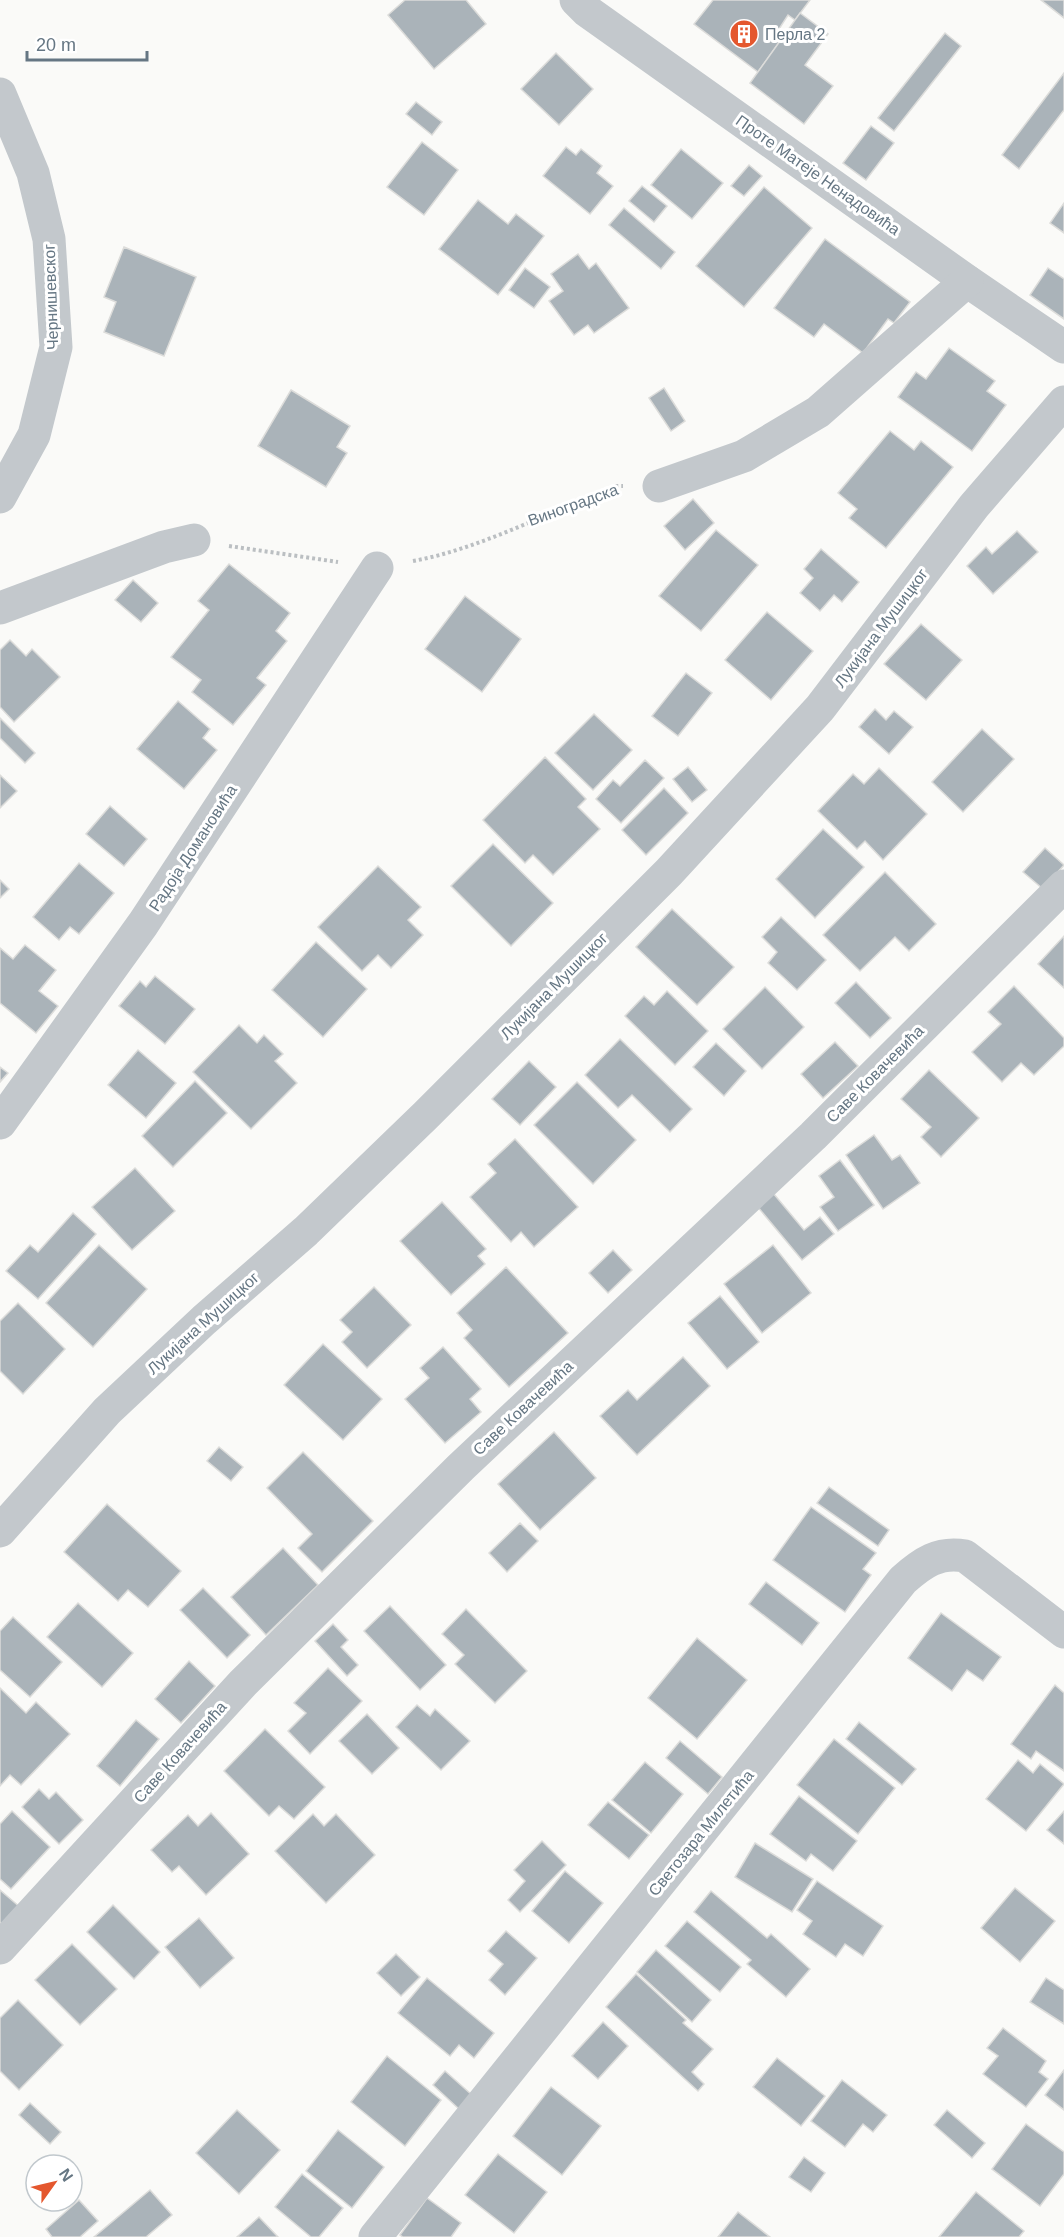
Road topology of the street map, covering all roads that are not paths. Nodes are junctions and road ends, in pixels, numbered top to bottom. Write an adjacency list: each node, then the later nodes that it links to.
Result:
1 (576, 0): 3 (street, Проте Матеје Ненадовића)
2 (0, 94): 7 (street, Чернишевског)
3 (967, 281): 4 (street, Проте Матеје Ненадовића); 6 (street)
4 (1064, 347)
5 (1064, 402): 13 (street, Лукијана Мушицког)
6 (659, 486)
7 (0, 497)
8 (194, 540): 10 (street)
9 (377, 568): 12 (street, Радоја Домановића)
10 (0, 609)
11 (1064, 886): 15 (street, Саве Ковачевића)
12 (0, 1123)
13 (0, 1531)
14 (1064, 1632): 16 (street, Светозара Милетића)
15 (0, 1948)
16 (375, 2237)

